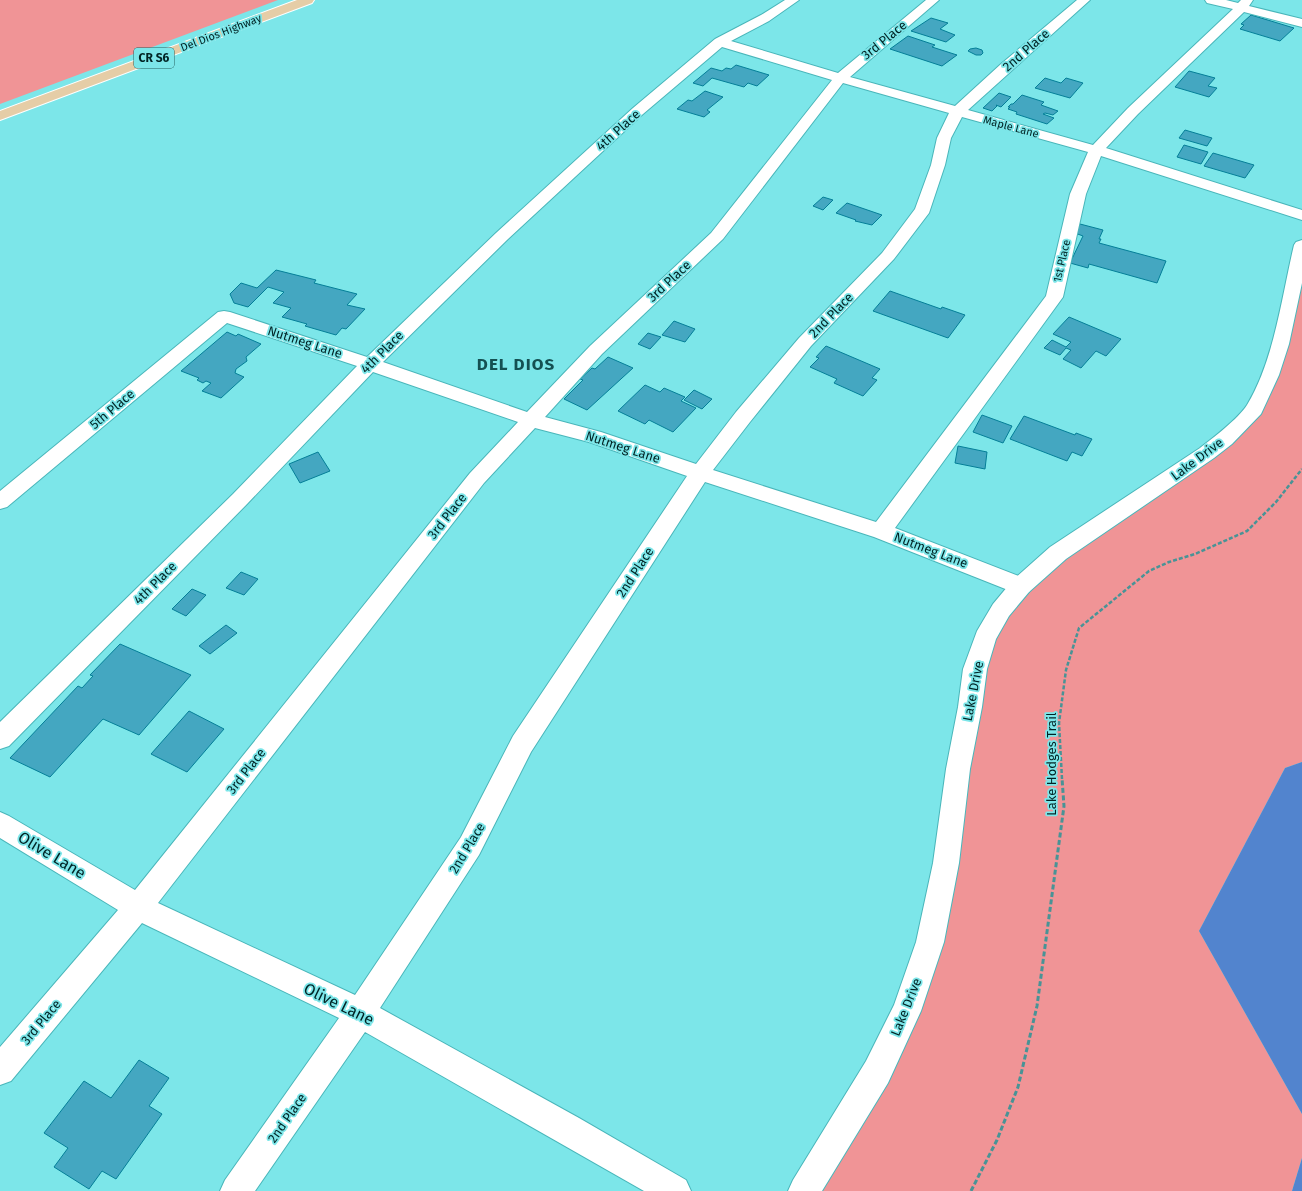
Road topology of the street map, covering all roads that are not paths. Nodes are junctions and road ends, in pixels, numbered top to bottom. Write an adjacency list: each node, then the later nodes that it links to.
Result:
1 (308, 0): 11 (main road, Del Dios Highway / CR S6)
2 (793, 0): 8 (street, 4th Place)
3 (934, 0): 9 (street, 3rd Place)
4 (1084, 0): 10 (street, 2nd Place)
5 (1211, 0): 6 (street)
6 (1244, 4): 7 (street); 12 (street, 1st Place)
7 (1302, 23)
8 (720, 42): 9 (street, Maple Lane); 16 (street, 4th Place)
9 (840, 78): 10 (street, Maple Lane); 17 (street, 3rd Place)
10 (957, 112): 12 (street, Maple Lane); 18 (street, 2nd Place)
11 (0, 116)
12 (1096, 150): 13 (street, Maple Lane); 20 (street, 1st Place)
13 (1302, 215)
14 (1302, 245): 21 (street, Lake Drive)
15 (224, 316): 16 (street, Nutmeg Lane); 19 (street, 5th Place)
16 (370, 364): 17 (street, Nutmeg Lane); 22 (street, 4th Place)
17 (531, 420): 18 (street, Nutmeg Lane); 24 (street, 3rd Place)
18 (700, 473): 20 (street, Nutmeg Lane); 25 (street, 2nd Place)
19 (0, 502)
20 (881, 531): 21 (street, Nutmeg Lane)
21 (1021, 586): 29 (street, Lake Drive)
22 (0, 738)
23 (0, 824): 24 (street, Olive Lane)
24 (138, 907): 25 (street, Olive Lane); 26 (street, 3rd Place)
25 (360, 1013): 27 (street, 2nd Place); 28 (street, Olive Lane)
26 (0, 1070)
27 (236, 1191)
28 (675, 1191)
29 (804, 1191)

